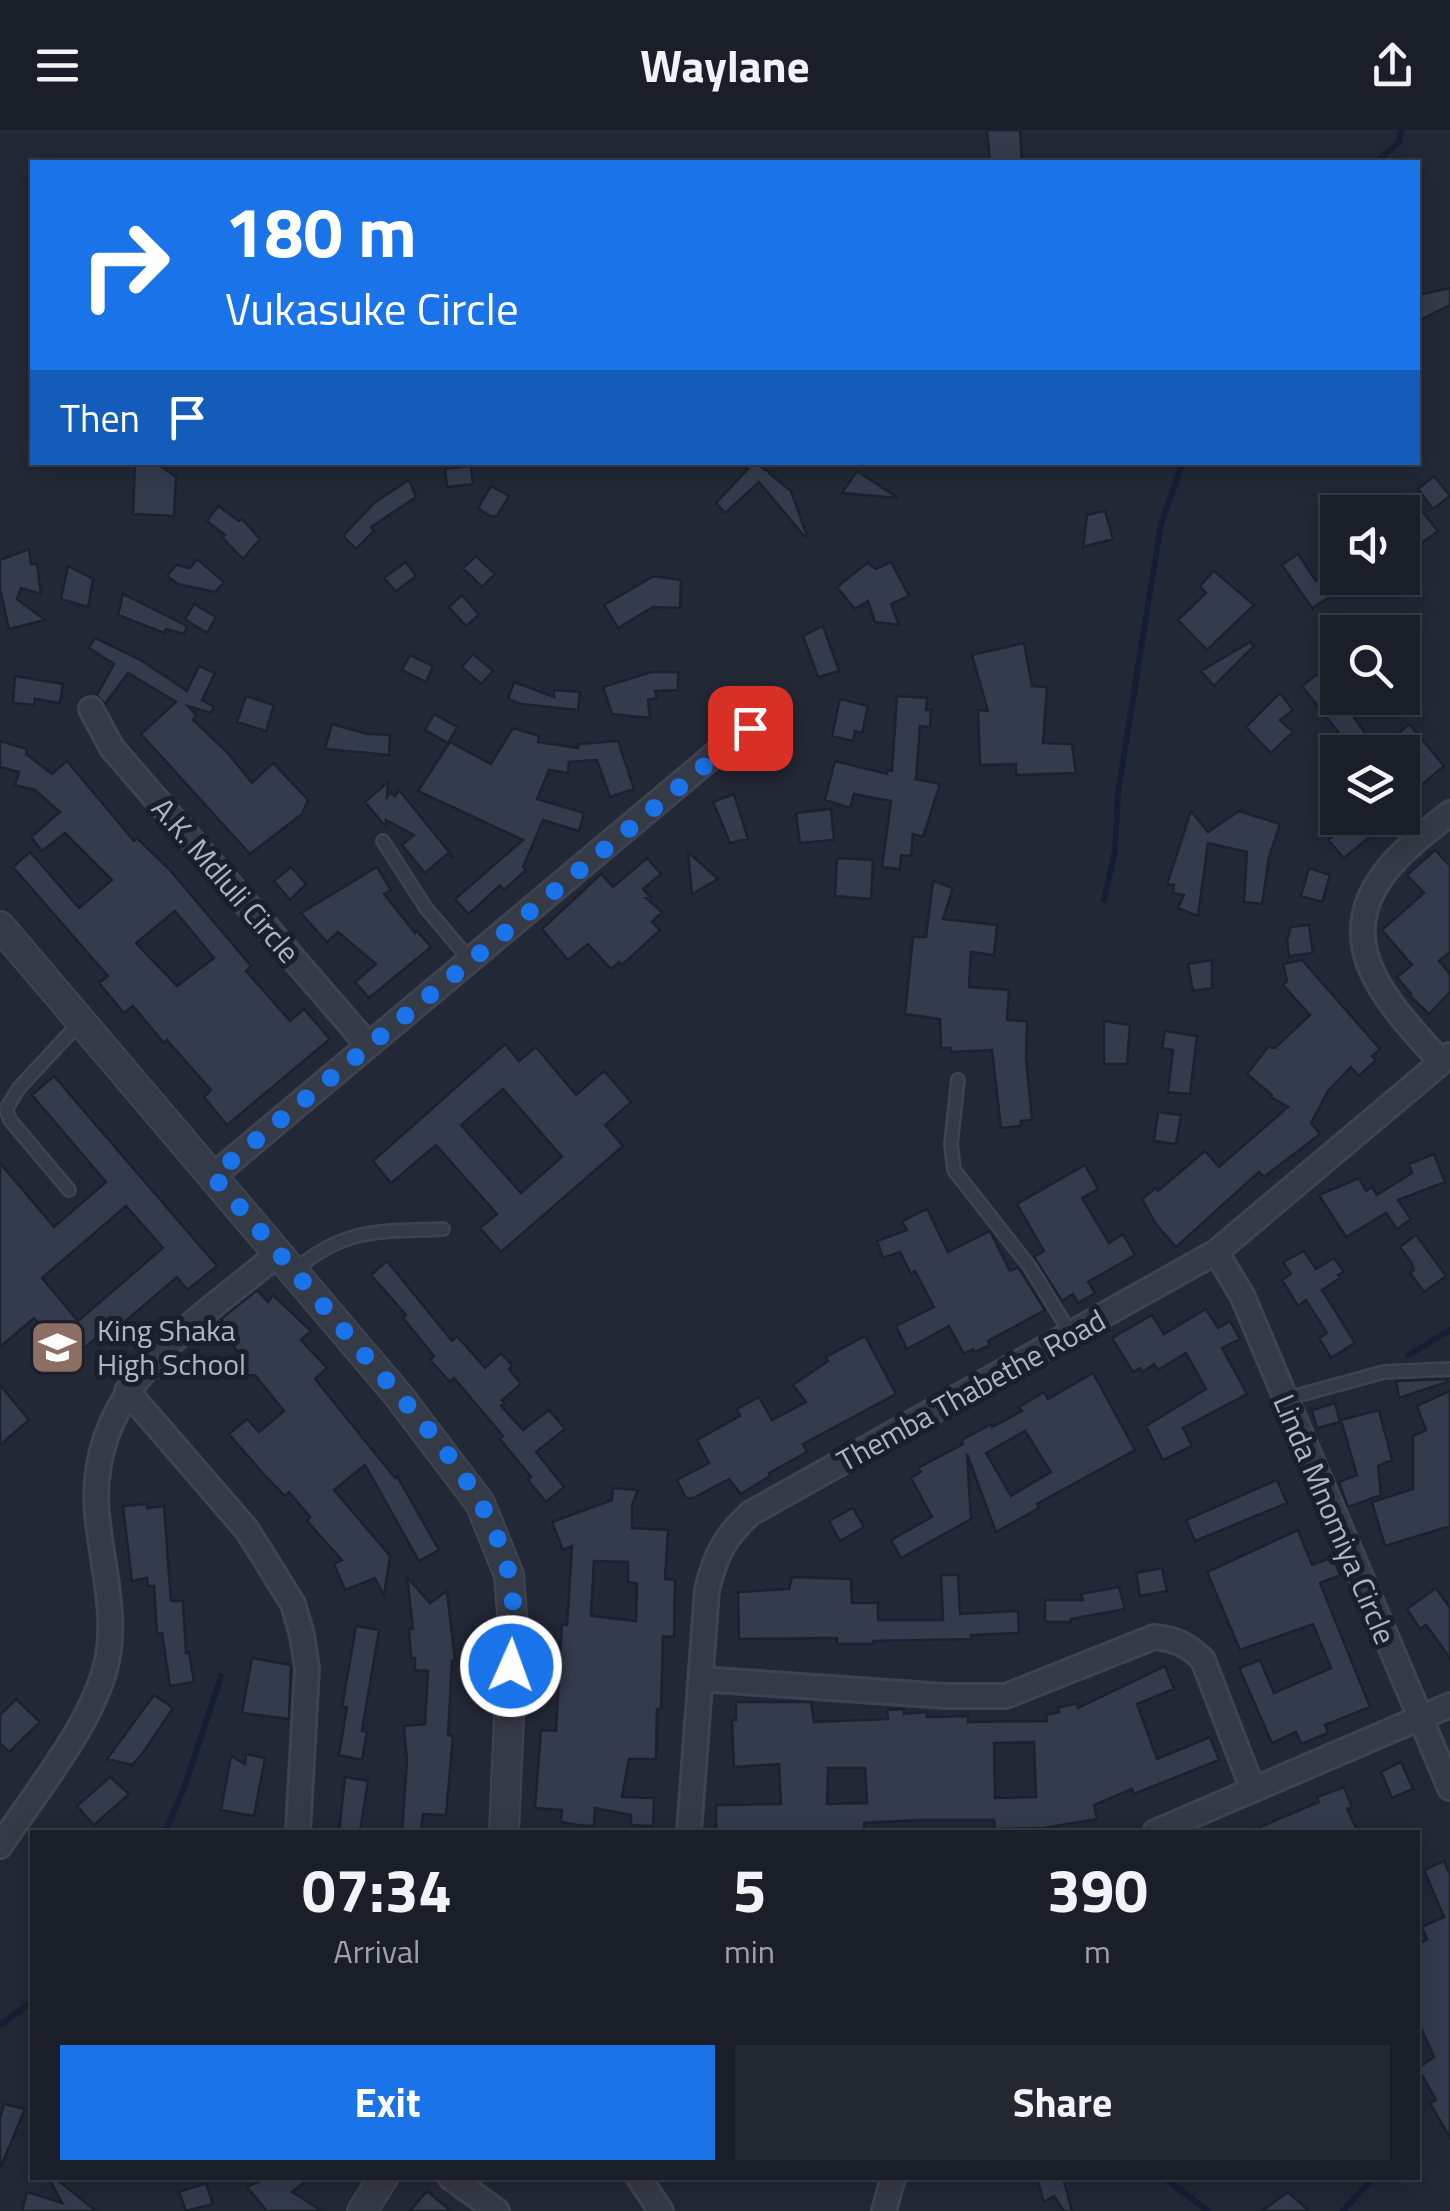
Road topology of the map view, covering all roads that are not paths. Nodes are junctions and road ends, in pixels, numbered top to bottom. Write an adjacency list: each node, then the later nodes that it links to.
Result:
1 (91, 710): 8 (street, A.K. Mdluli Circle)
2 (768, 715): 6 (street)
3 (1450, 813): 9 (street)
4 (383, 841): 6 (lane)
5 (0, 926): 7 (street)
6 (470, 960): 8 (street)
7 (82, 1020): 11 (street); 12 (lane)
8 (368, 1045): 11 (street)
9 (1446, 1058): 14 (street, Themba Thabethe Road)
10 (958, 1080): 16 (lane)
11 (213, 1176): 15 (street)
12 (69, 1190)
13 (443, 1228): 15 (lane)
14 (1216, 1252): 16 (street, Themba Thabethe Road); 19 (street, Linda Mnomiya Circle)
15 (286, 1262): 18 (street); 27 (street)
16 (1071, 1334): 20 (street, Themba Thabethe Road)
17 (1450, 1369): 19 (lane)
18 (127, 1391): 26 (street); 30 (street)
19 (1285, 1399): 22 (street, Linda Mnomiya Circle)
20 (702, 1679): 25 (street); 28 (street, Themba Thabethe Road)
21 (1450, 1705): 22 (street)
22 (1420, 1718): 23 (street, Linda Mnomiya Circle); 25 (street)
23 (1445, 1760): 24 (street, Linda Mnomiya Circle)
24 (1450, 1788)
25 (1253, 1790): 29 (street)
26 (298, 1830)
27 (504, 1830)
28 (689, 1830)
29 (1160, 1830)
30 (0, 1846)
31 (382, 2180): 35 (street)
32 (454, 2180): 36 (street)
33 (641, 2180): 37 (street)
34 (892, 2180): 38 (street)
35 (362, 2211)
36 (497, 2211)
37 (661, 2211)
38 (884, 2211)

